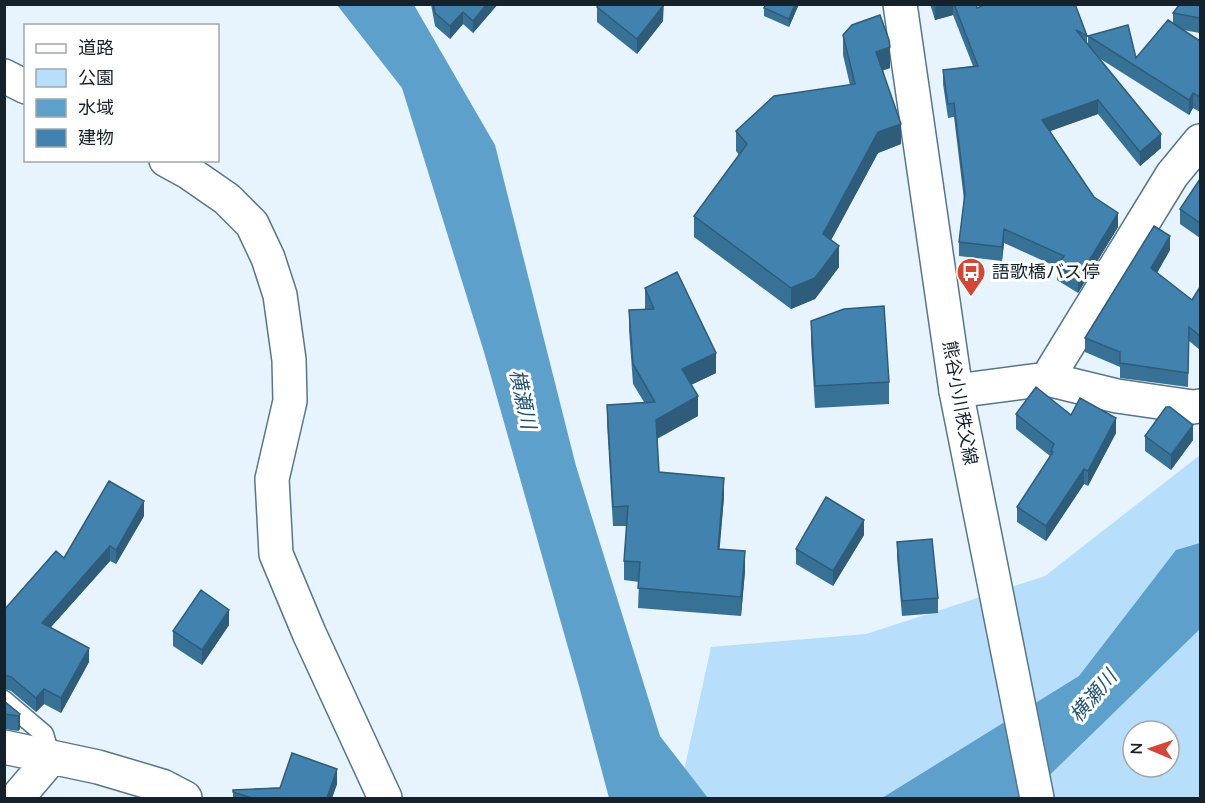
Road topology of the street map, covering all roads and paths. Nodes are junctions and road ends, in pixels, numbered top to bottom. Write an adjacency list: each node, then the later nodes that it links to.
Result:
1 (900, 4): 7 (street, 熊谷小川秩父線)
2 (4, 76): 3 (street)
3 (24, 86)
4 (1200, 141): 6 (street)
5 (170, 162): 14 (street)
6 (1047, 378): 7 (street); 8 (street)
7 (956, 391): 15 (street, 熊谷小川秩父線)
8 (1200, 406)
9 (4, 700): 11 (lane)
10 (4, 747): 11 (street)
11 (51, 758): 12 (street); 13 (street)
12 (17, 798)
13 (185, 798)
14 (385, 798)
15 (1037, 798)

